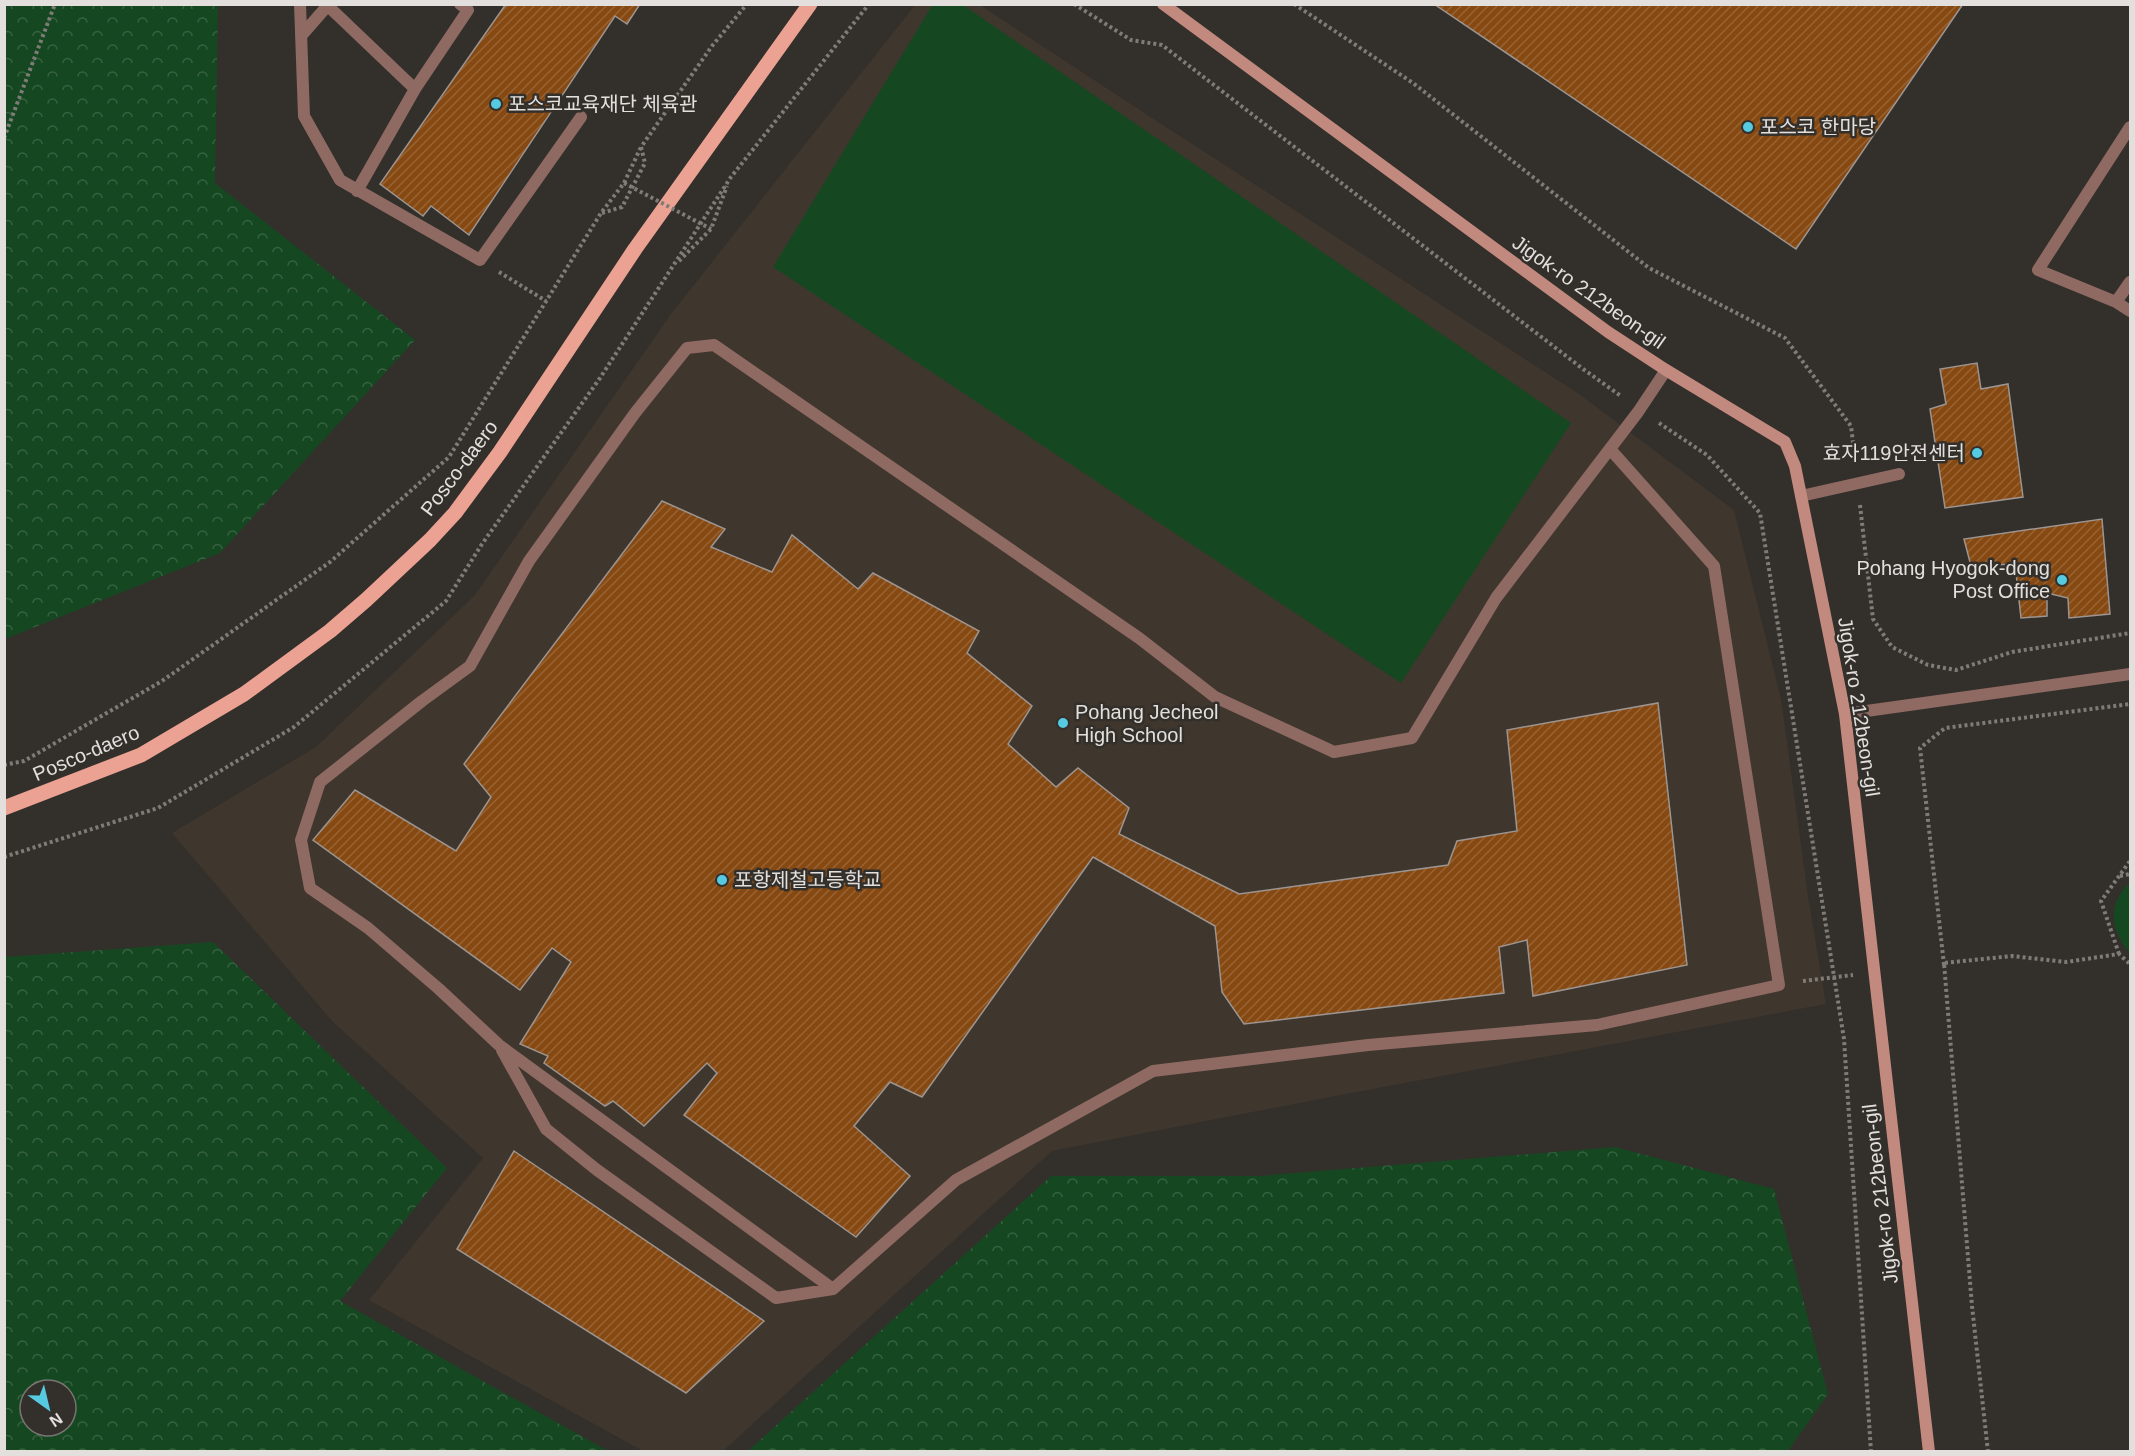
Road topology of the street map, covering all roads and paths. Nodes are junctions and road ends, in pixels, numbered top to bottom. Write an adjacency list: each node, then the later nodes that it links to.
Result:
1 (54, 4): 15 (path)
2 (300, 4): 11 (street)
3 (460, 4): 12 (street)
4 (747, 4): 16 (path)
5 (810, 4): 40 (main road, Posco-daero)
6 (869, 4): 17 (path)
7 (1074, 4): 28 (path)
8 (1163, 4): 29 (street, Jigok-ro 212beon-gil)
9 (1294, 4): 33 (path)
10 (329, 5): 11 (street); 12 (street)
11 (301, 36): 19 (street)
12 (415, 89): 19 (street)
13 (581, 117): 22 (street)
14 (2130, 127): 26 (street)
15 (4, 138)
16 (641, 147): 18 (path); 20 (path)
17 (731, 177): 21 (path); 23 (path)
18 (624, 183): 20 (path); 21 (path, bridge)
19 (357, 191): 22 (street)
20 (601, 213): 25 (path)
21 (711, 229): 23 (path)
22 (480, 260): 25 (path)
23 (672, 267): 30 (path)
24 (2130, 282): 26 (street)
25 (546, 301): 39 (path)
26 (2116, 303): 27 (street)
27 (2130, 311)
28 (1583, 369)
29 (1666, 370): 31 (street); 34 (street, Jigok-ro 212beon-gil)
30 (600, 378)
31 (1610, 449): 50 (street); 51 (street)
32 (1899, 474): 33 (street)
33 (1858, 483): 34 (street); 35 (path)
34 (1801, 496): 38 (street, Jigok-ro 212beon-gil)
35 (2130, 633)
36 (2130, 674): 38 (street)
37 (2130, 704): 47 (path)
38 (1845, 714): 48 (street, Jigok-ro 212beon-gil)
39 (4, 765)
40 (4, 808)
41 (2130, 861): 44 (path)
42 (1815, 864): 49 (path)
43 (2130, 874): 44 (path)
44 (2120, 876): 45 (path)
45 (2119, 954): 46 (path); 47 (path)
46 (2130, 964)
47 (1944, 970): 55 (path)
48 (1874, 972): 49 (path); 54 (street, Jigok-ro 212beon-gil)
49 (1833, 977): 50 (path); 53 (path)
50 (1779, 985): 52 (street)
51 (499, 1045): 52 (street); 52 (street)
52 (833, 1289)
53 (1871, 1452)
54 (1929, 1452)
55 (1988, 1452)

